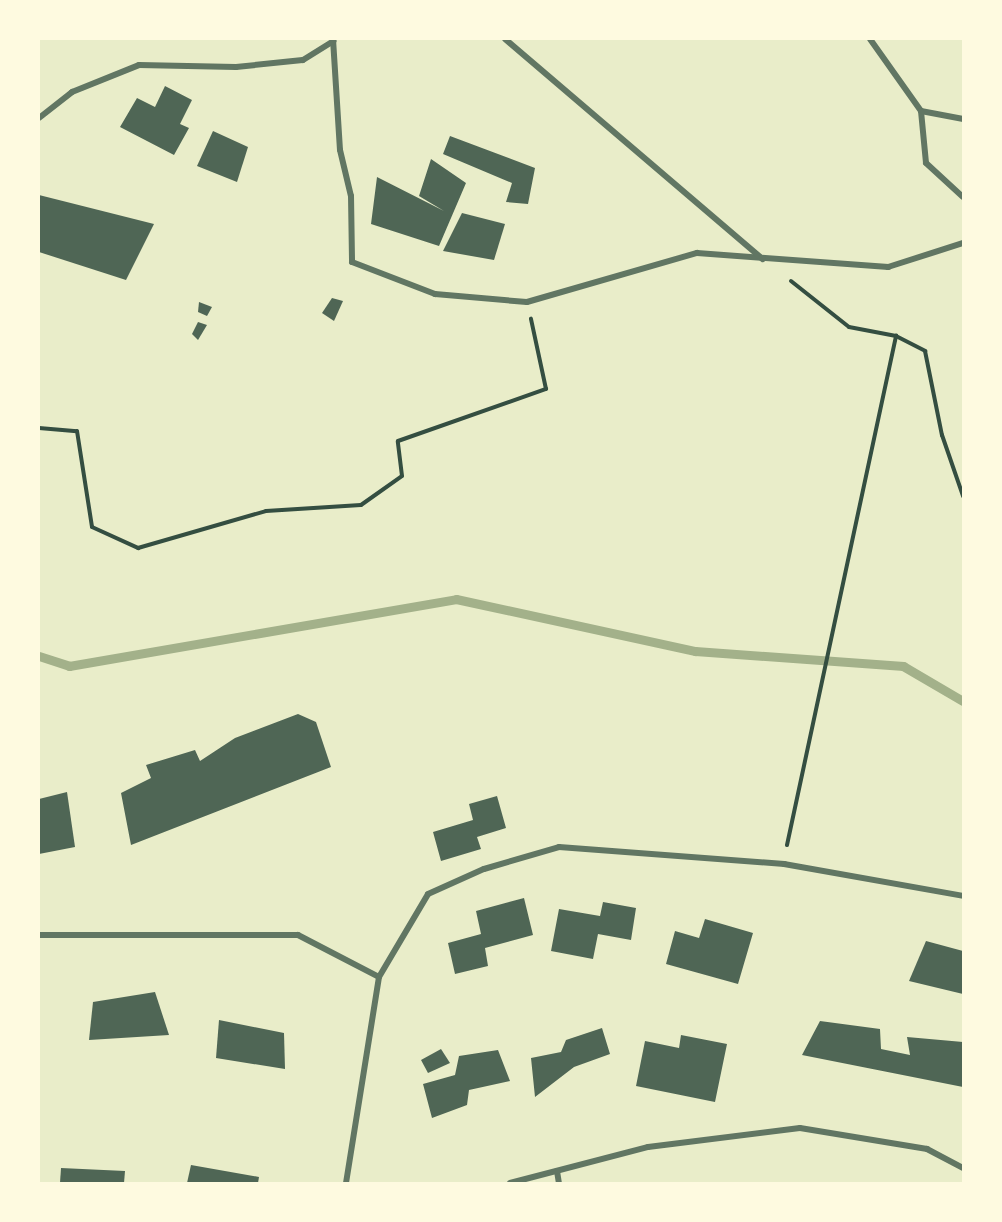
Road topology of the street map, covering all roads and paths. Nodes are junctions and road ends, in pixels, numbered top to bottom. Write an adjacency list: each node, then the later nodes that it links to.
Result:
1 (505, 39): 9 (street)
2 (870, 39): 4 (street)
3 (333, 40): 5 (street); 10 (street)
4 (921, 111): 6 (street); 7 (street)
5 (39, 118)
6 (963, 119)
7 (963, 197)
8 (963, 243): 9 (street)
9 (764, 259): 10 (street); 11 (path)
10 (527, 302): 12 (path)
11 (896, 336): 13 (path); 14 (path)
12 (39, 428)
13 (963, 496)
14 (784, 864): 15 (street); 17 (street)
15 (963, 896)
16 (39, 934): 17 (street)
17 (379, 977): 20 (street)
18 (963, 1168): 19 (street)
19 (557, 1171): 21 (street); 22 (street)
20 (346, 1183)
21 (510, 1183)
22 (559, 1183)

